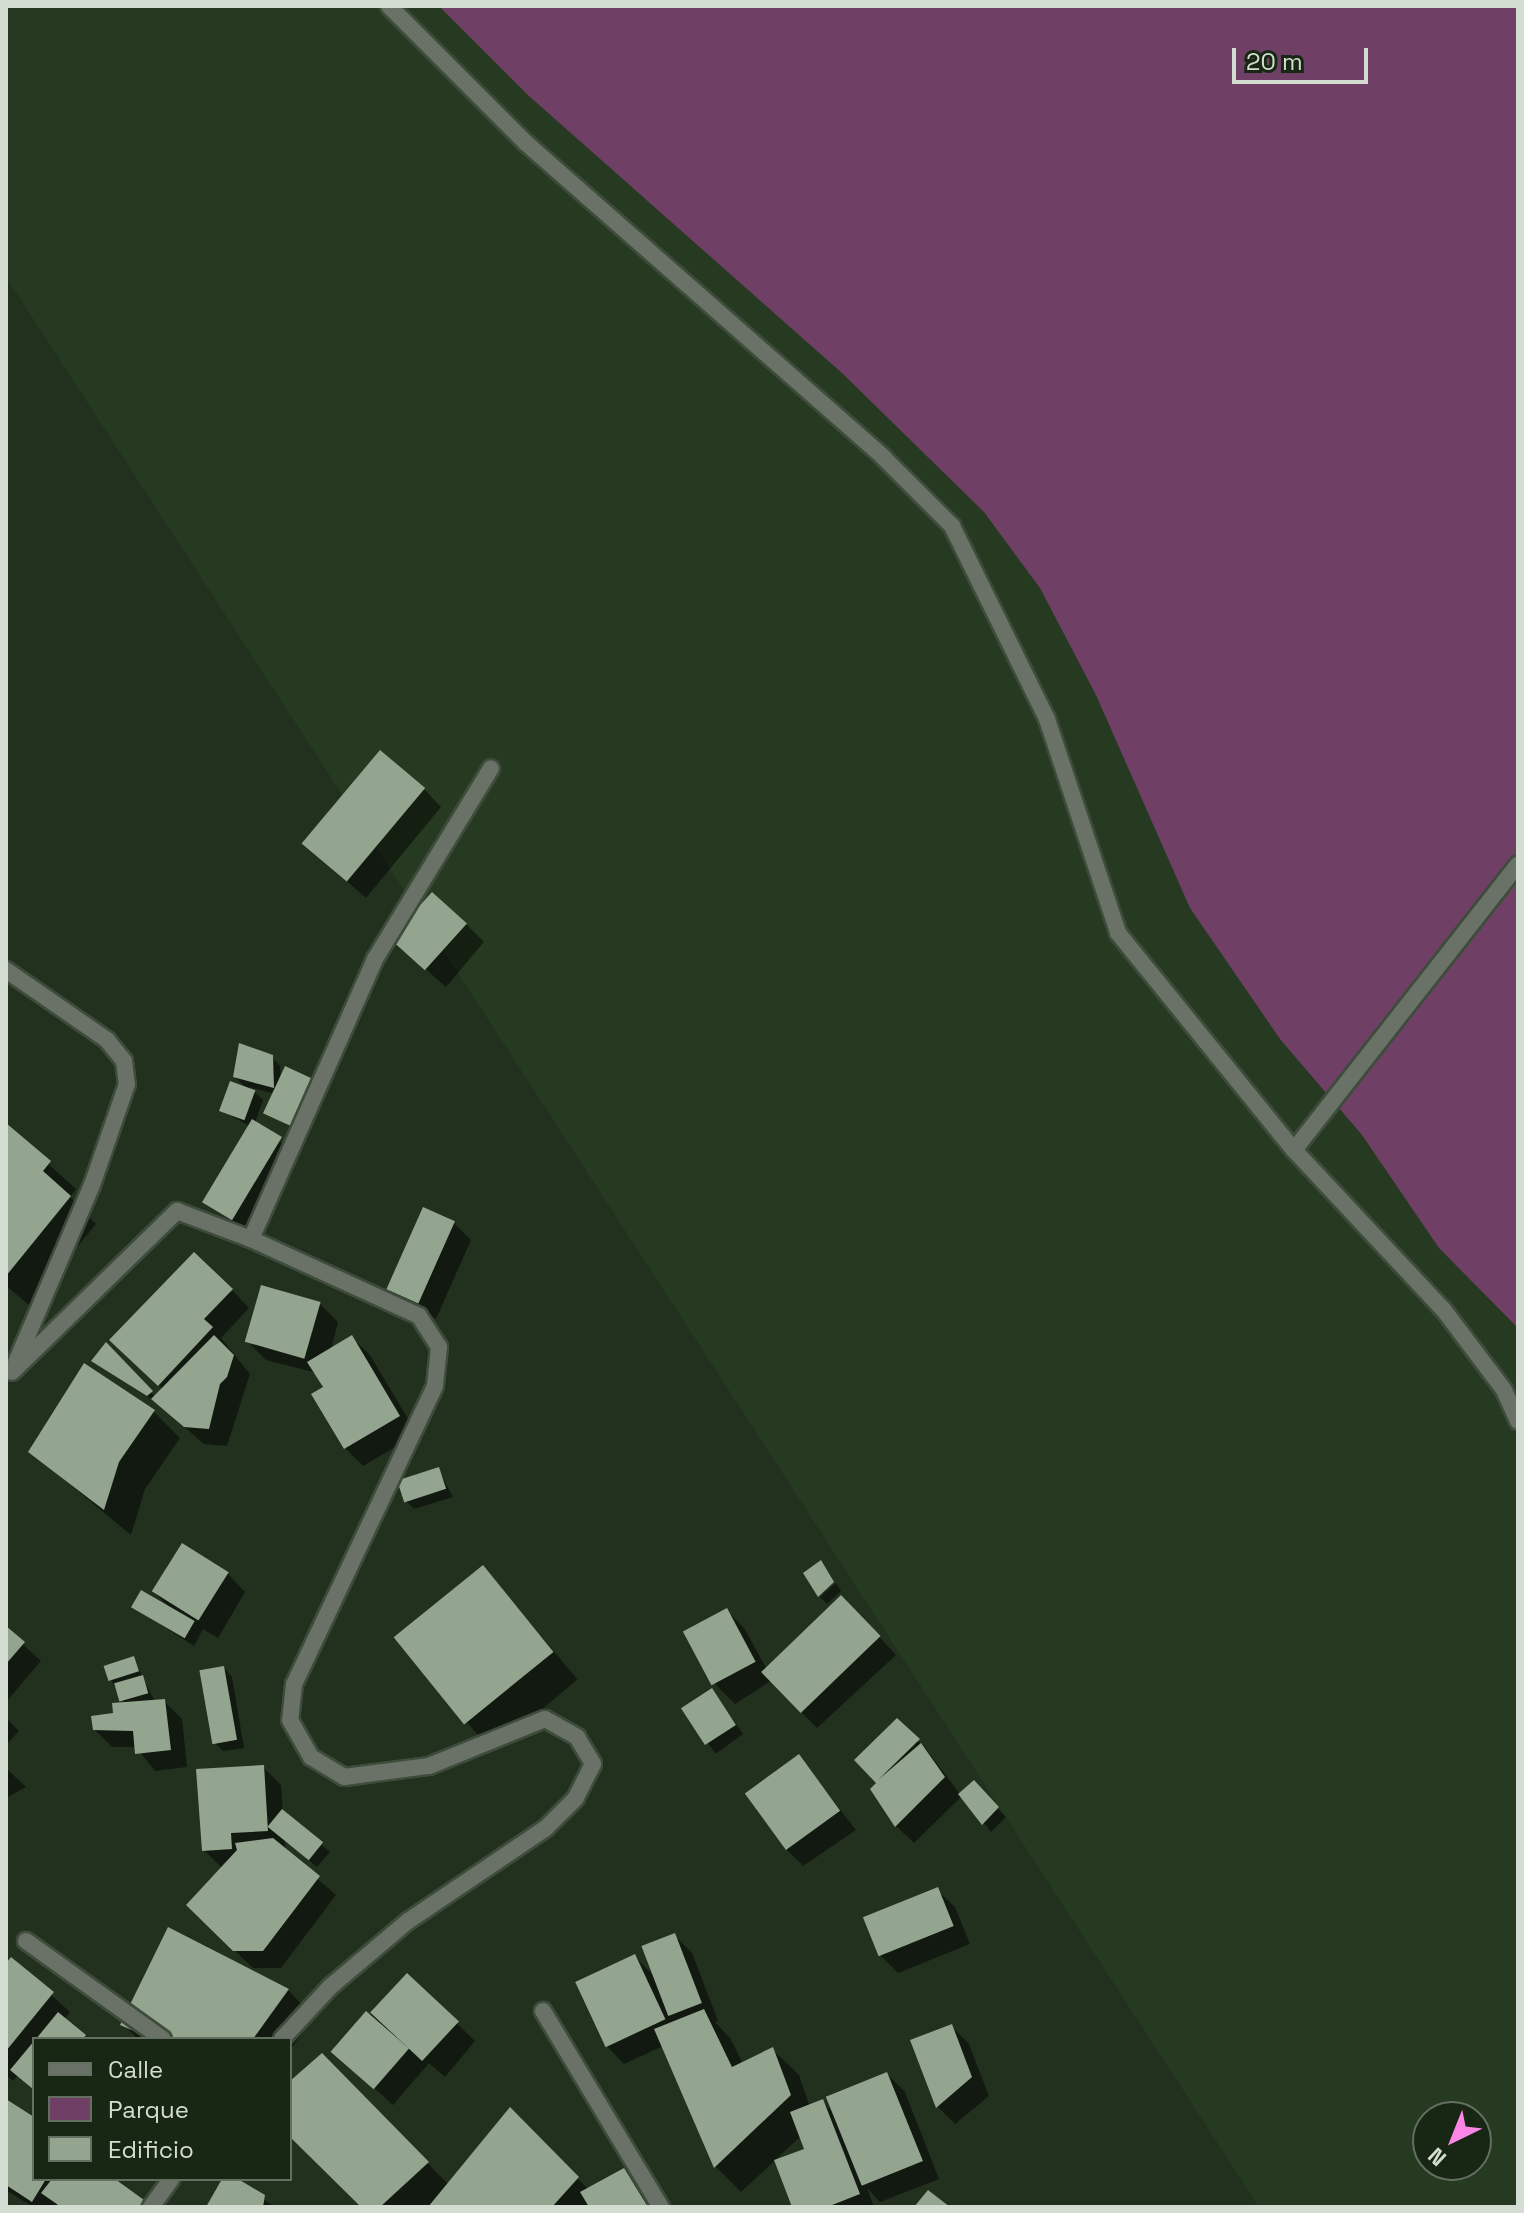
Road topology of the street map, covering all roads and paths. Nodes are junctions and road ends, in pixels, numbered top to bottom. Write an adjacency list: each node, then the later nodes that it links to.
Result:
1 (389, 6): 5 (street)
2 (491, 768): 6 (street)
3 (1518, 864): 5 (street)
4 (6, 970): 7 (street)
5 (1294, 1150): 8 (street)
6 (251, 1239): 7 (street); 12 (street)
7 (8, 1373)
8 (1518, 1421)
9 (26, 1941): 11 (street)
10 (543, 2011): 15 (street)
11 (160, 2037)
12 (284, 2037)
13 (170, 2181): 14 (street)
14 (151, 2207)
15 (661, 2207)

